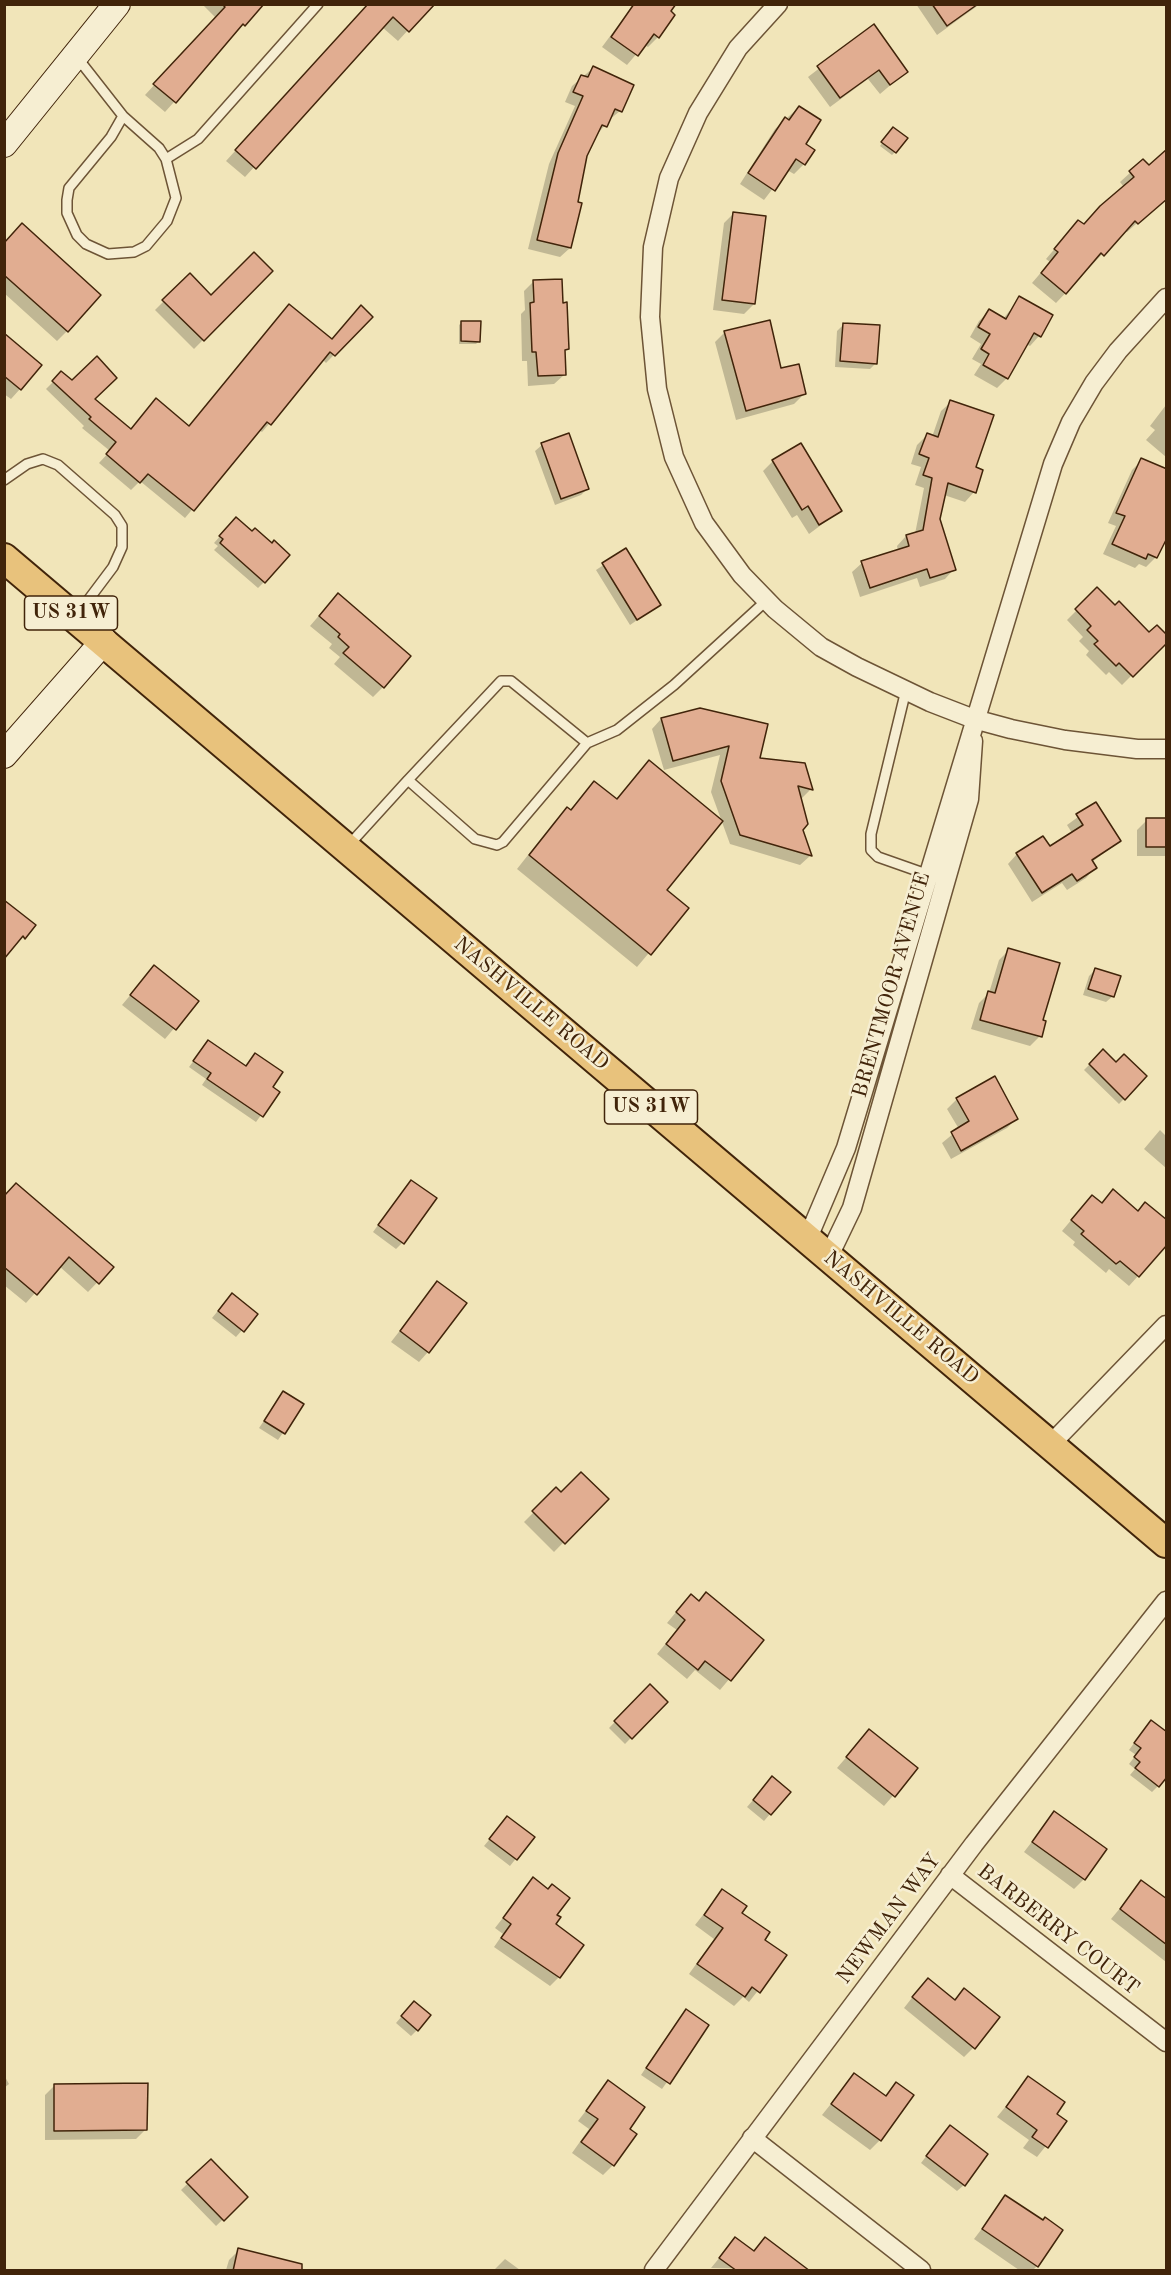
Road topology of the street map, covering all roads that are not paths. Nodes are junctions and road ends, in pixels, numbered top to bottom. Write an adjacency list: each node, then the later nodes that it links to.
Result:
1 (117, 4): 4 (street)
2 (318, 4): 7 (lane)
3 (778, 4): 11 (street)
4 (76, 56): 5 (lane); 6 (street)
5 (123, 116): 7 (lane); 7 (lane)
6 (4, 144)
7 (166, 159)
8 (1167, 298): 15 (street, BRENTMOOR AVENUE)
9 (4, 480): 12 (lane)
10 (4, 558): 12 (main road, NASHVILLE ROAD / US 31W)
11 (766, 600): 14 (street); 16 (lane)
12 (75, 617): 13 (main road, NASHVILLE ROAD / US 31W)
13 (104, 641): 18 (street); 20 (main road, NASHVILLE ROAD / US 31W)
14 (906, 690): 15 (street); 21 (lane)
15 (974, 718): 17 (street); 21 (street, BRENTMOOR AVENUE); 22 (street, BRENTMOOR AVENUE)
16 (587, 743): 19 (lane); 19 (lane)
17 (1167, 749)
18 (4, 755)
19 (408, 780): 20 (lane)
20 (347, 848): 23 (main road, NASHVILLE ROAD / US 31W)
21 (927, 875): 22 (lane); 23 (street, BRENTMOOR AVENUE)
22 (945, 882): 23 (street, BRENTMOOR AVENUE)
23 (818, 1249): 25 (main road, NASHVILLE ROAD / US 31W)
24 (1167, 1325): 25 (street)
25 (1051, 1444): 26 (main road, NASHVILLE ROAD / US 31W)
26 (1167, 1543)
27 (1167, 1600): 28 (street, NEWMAN WAY)
28 (950, 1875): 29 (street, BARBERRY COURT); 30 (street, NEWMAN WAY)
29 (1167, 2042)
30 (752, 2138): 31 (street, NEWMAN WAY); 32 (street)
31 (654, 2271)
32 (921, 2271)

